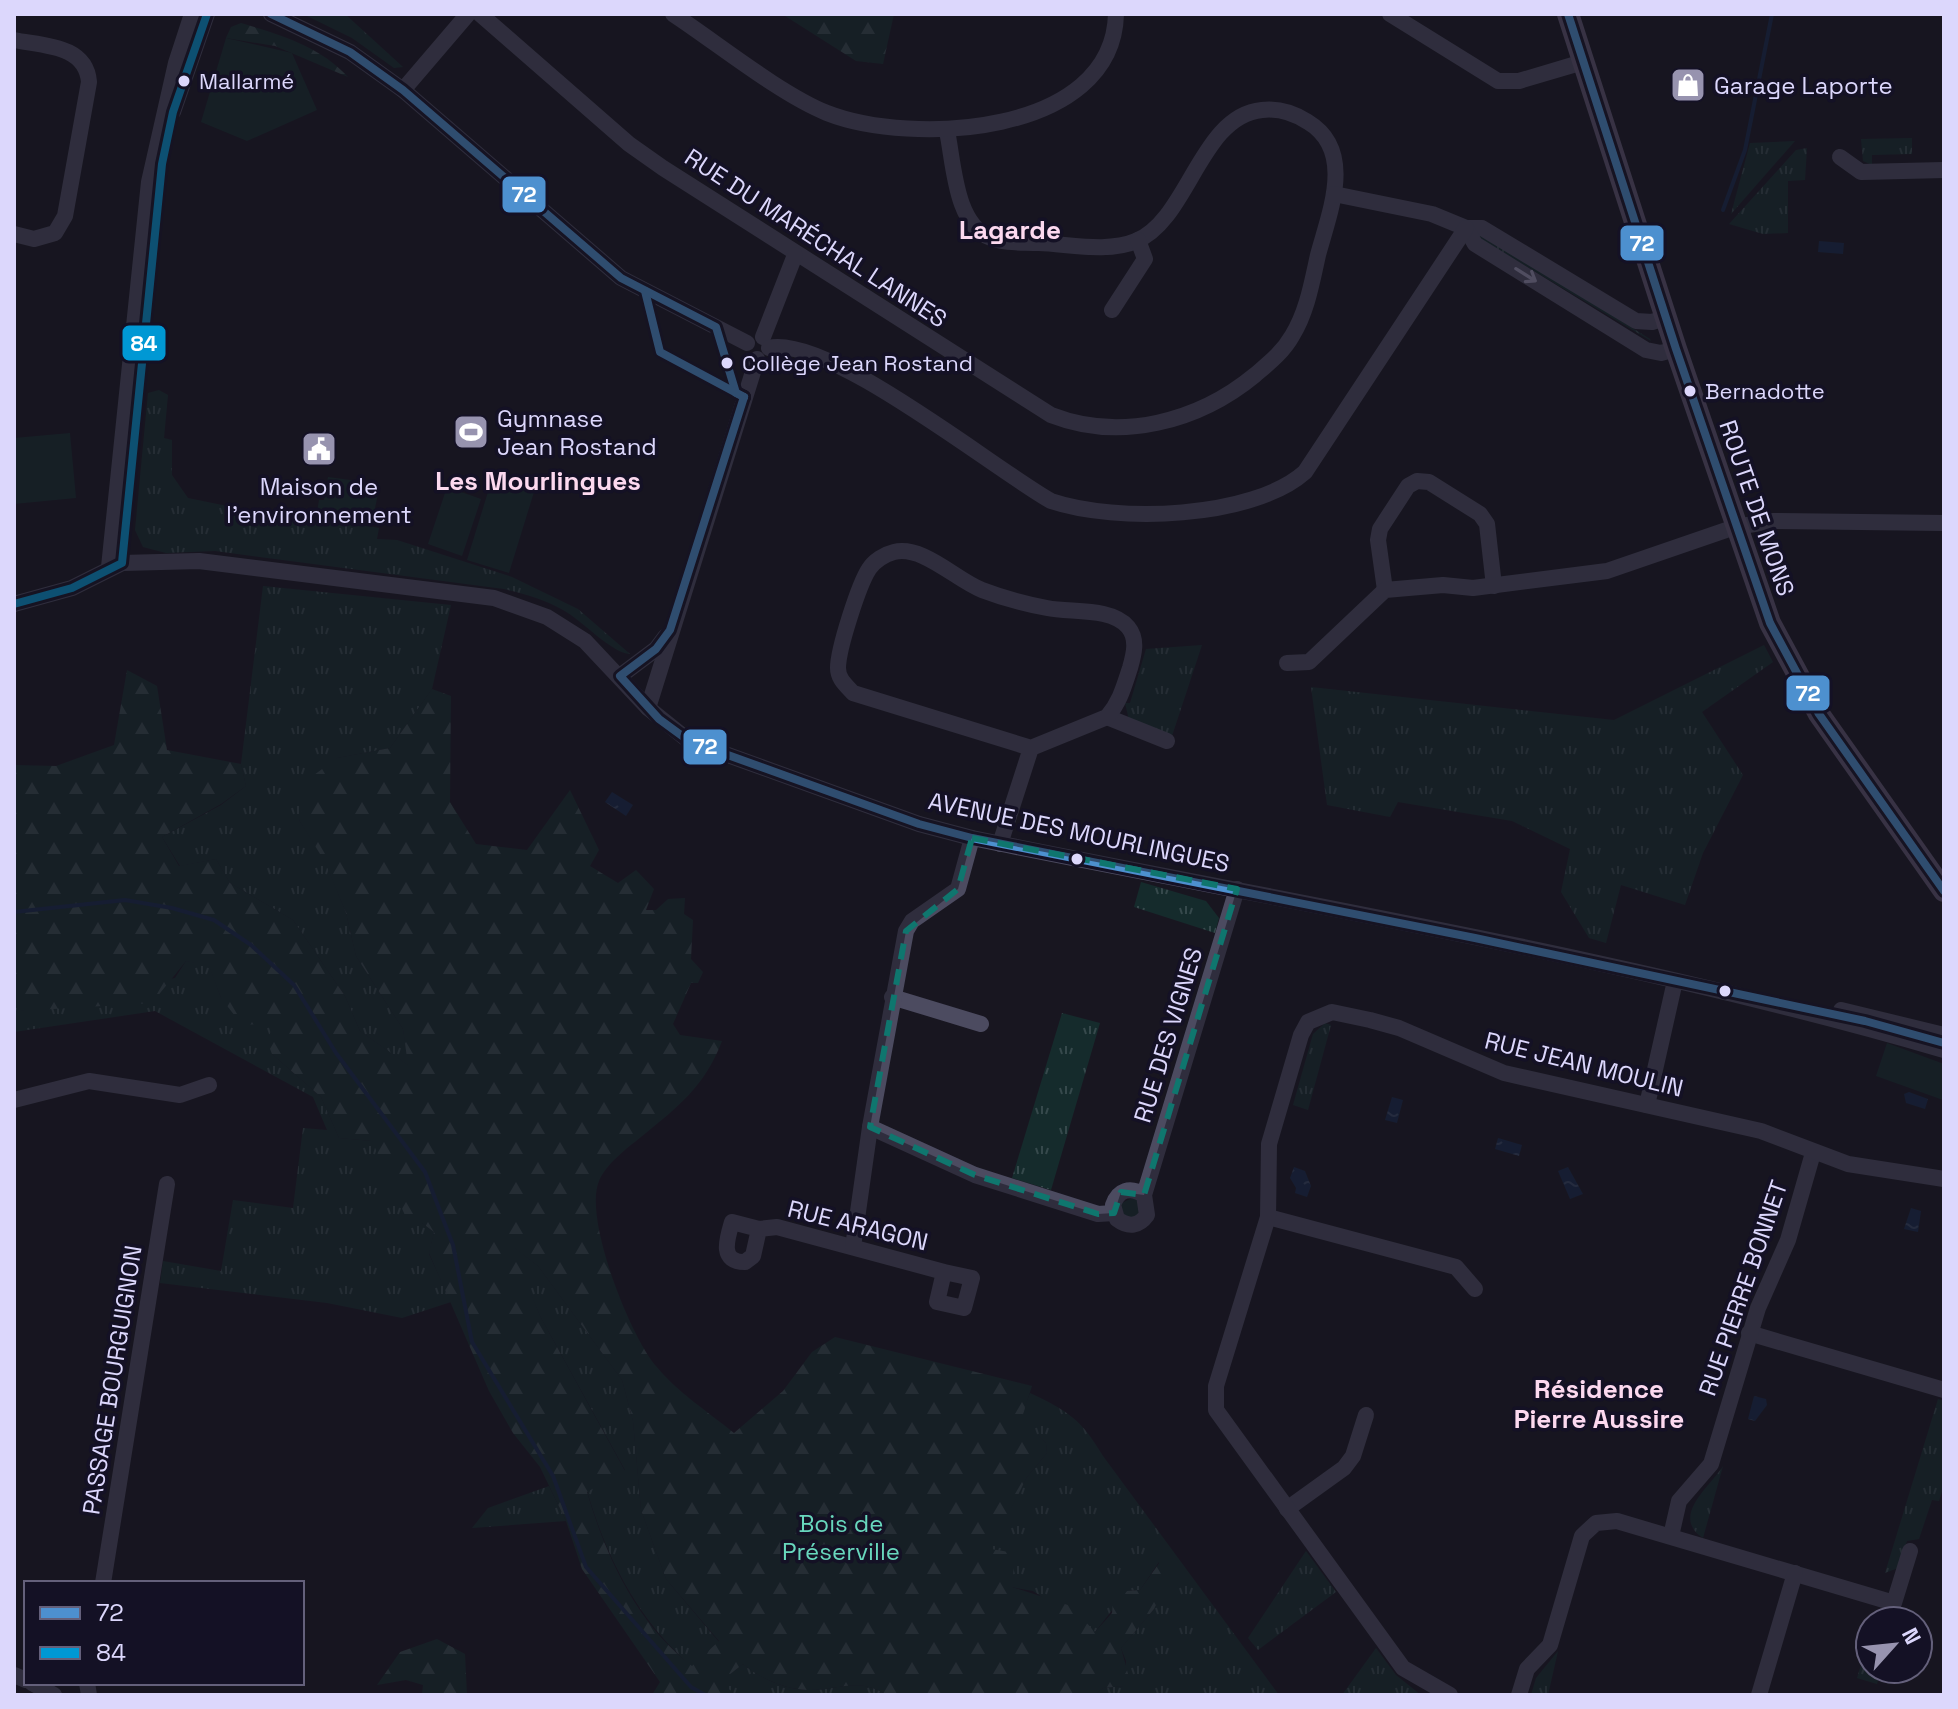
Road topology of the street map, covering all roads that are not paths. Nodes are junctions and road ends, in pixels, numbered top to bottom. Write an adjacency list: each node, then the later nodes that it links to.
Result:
1 (192, 14): 27 (street)
2 (207, 14): 27 (street)
3 (271, 14): 12 (street)
4 (468, 14): 12 (street)
5 (480, 14): 20 (street, RUE DU MARÉCHAL LANNES)
6 (673, 14): 13 (street)
7 (1116, 14): 13 (street)
8 (1390, 14): 11 (street)
9 (1568, 14): 11 (main road, ROUTE DE MONS)
10 (14, 40): 18 (street)
11 (1583, 62): 22 (main road, ROUTE DE MONS)
12 (403, 90): 23 (street)
13 (947, 131): 19 (street)
14 (1840, 157): 15 (street)
15 (1944, 170)
16 (1334, 194): 17 (street); 19 (street, RUE DU MARÉCHAL LANNES); 20 (street, RUE DU MARÉCHAL LANNES)
17 (1466, 228): 22 (street); 23 (street); 24 (street, one-way to 24)
18 (14, 234)
19 (1138, 240): 21 (street)
20 (795, 255): 23 (street)
21 (1112, 310)
22 (1665, 318): 24 (main road, ROUTE DE MONS)
23 (759, 347): 31 (street)
24 (1676, 349): 26 (main road, ROUTE DE MONS)
25 (1944, 523): 26 (street)
26 (1735, 527): 28 (street); 41 (main road, ROUTE DE MONS)
27 (115, 565): 30 (street); 33 (street, AVENUE DES MOURLINGUES)
28 (1494, 586): 29 (street); 29 (street)
29 (1385, 590): 32 (street)
30 (14, 604)
31 (670, 630): 33 (street); 34 (street)
32 (1287, 663)
33 (620, 676): 34 (street, AVENUE DES MOURLINGUES)
34 (648, 708): 38 (street, AVENUE DES MOURLINGUES)
35 (1107, 717): 36 (street); 37 (street); 37 (street)
36 (1167, 741)
37 (1031, 748): 39 (street)
38 (972, 838): 39 (street, AVENUE DES MOURLINGUES); 43 (street)
39 (1000, 844): 40 (street, AVENUE DES MOURLINGUES)
40 (1237, 889): 42 (street, AVENUE DES MOURLINGUES); 55 (street, RUE DES VIGNES)
41 (1944, 891)
42 (1675, 981): 44 (street, AVENUE DES MOURLINGUES); 50 (street)
43 (892, 997): 45 (street); 51 (street)
44 (1813, 1012): 46 (street, AVENUE DES MOURLINGUES); 47 (street, AVENUE DES MOURLINGUES)
45 (981, 1024)
46 (1944, 1035)
47 (1944, 1050)
48 (209, 1085): 49 (street)
49 (14, 1100)
50 (1647, 1105): 52 (street, RUE JEAN MOULIN); 57 (street, RUE JEAN MOULIN)
51 (870, 1127): 56 (street, RUE DES VIGNES); 59 (street)
52 (1813, 1153): 53 (street, RUE JEAN MOULIN); 62 (street, RUE PIERRE BONNET)
53 (1944, 1179)
54 (167, 1184): 69 (street, PASSAGE BOURGUIGNON)
55 (1144, 1195): 56 (street); 56 (street, RUE DES VIGNES)
56 (1114, 1213)
57 (1268, 1217): 61 (street); 65 (street, RUE JEAN MOULIN)
58 (759, 1229): 59 (street, RUE ARAGON)
59 (853, 1247): 60 (street, RUE ARAGON)
60 (944, 1272)
61 (1475, 1289)
62 (1749, 1333): 63 (street); 66 (street, RUE PIERRE BONNET)
63 (1944, 1390)
64 (1366, 1415): 65 (street)
65 (1287, 1509): 72 (street)
66 (1671, 1536): 68 (street); 73 (street)
67 (1910, 1551): 68 (street)
68 (1795, 1573): 74 (street)
69 (103, 1581)
70 (36, 1685): 71 (street)
71 (54, 1695)
72 (1450, 1695)
73 (1519, 1695)
74 (1759, 1695)

